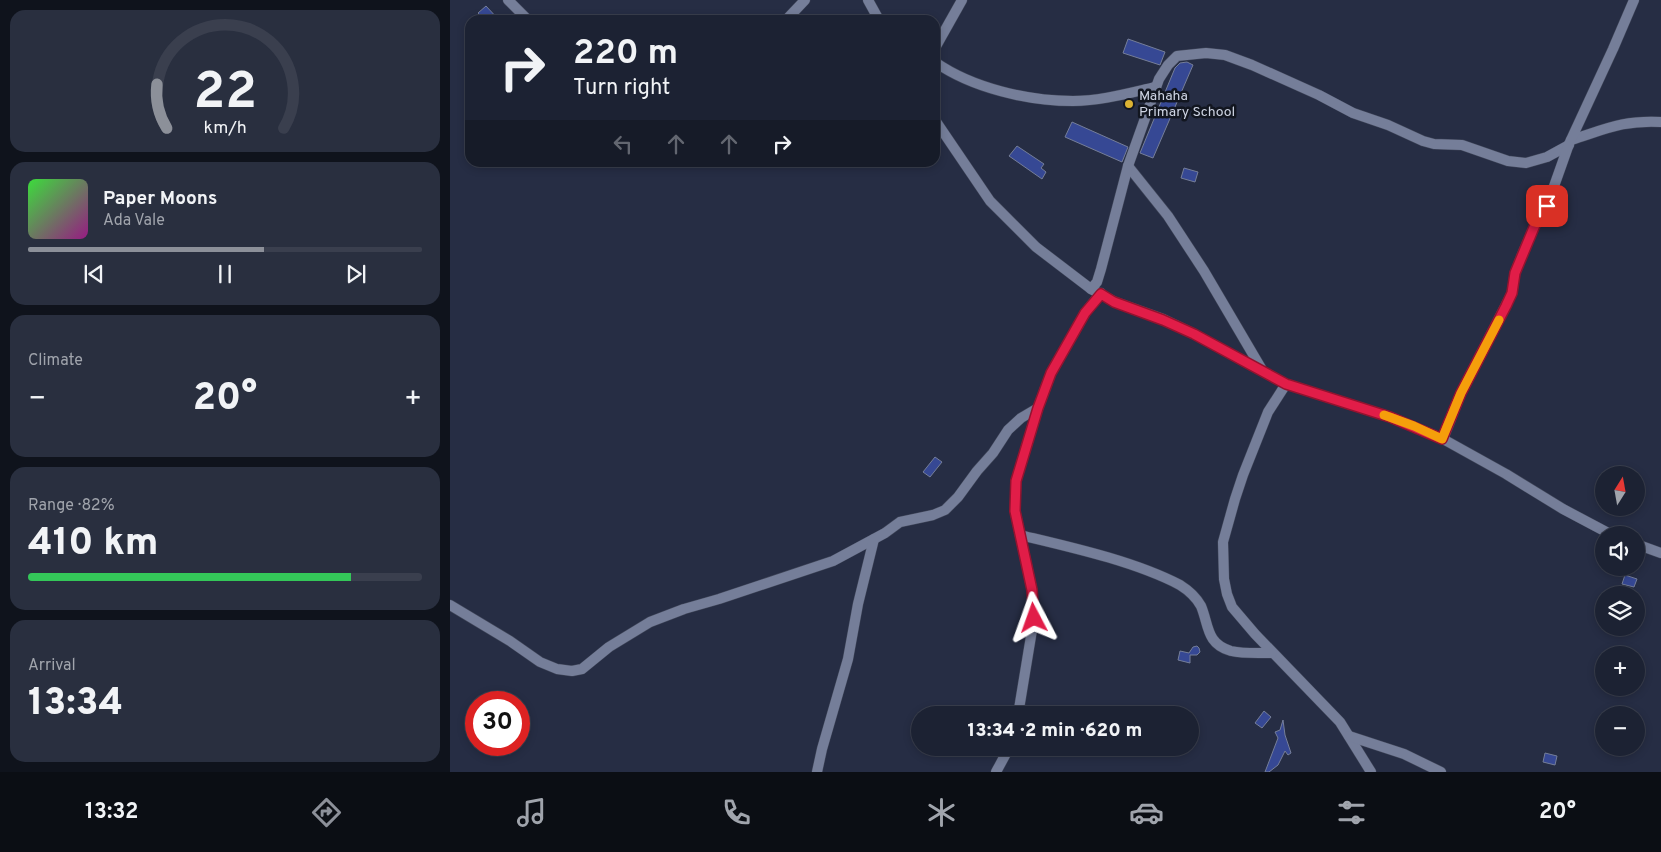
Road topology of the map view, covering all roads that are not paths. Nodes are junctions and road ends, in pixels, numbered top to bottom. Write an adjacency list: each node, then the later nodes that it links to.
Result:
1 (508, 0): 6 (street)
2 (806, 0): 7 (street)
3 (868, 0): 8 (street)
4 (962, 0): 9 (street)
5 (1634, 0): 14 (street)
6 (523, 15)
7 (791, 15)
8 (876, 15)
9 (940, 39)
10 (940, 66): 11 (street)
11 (1156, 87): 14 (street); 15 (street)
12 (1661, 122): 14 (street)
13 (940, 127): 16 (street)
14 (1570, 142): 20 (street)
15 (1128, 166): 16 (street); 17 (street)
16 (1096, 291): 17 (street); 19 (street)
17 (1262, 370): 18 (street)
18 (1286, 384): 20 (street); 27 (street)
19 (1038, 408): 22 (street); 23 (street)
20 (1442, 439): 21 (street)
21 (1595, 526)
22 (1020, 535): 27 (street); 28 (street)
23 (874, 539): 26 (street); 31 (street)
24 (1645, 547): 25 (street)
25 (1661, 553)
26 (450, 605)
27 (1272, 652): 29 (street)
28 (1019, 706)
29 (1349, 736): 33 (street); 34 (street)
30 (1005, 756): 32 (street)
31 (817, 772)
32 (996, 772)
33 (1371, 772)
34 (1441, 772)

